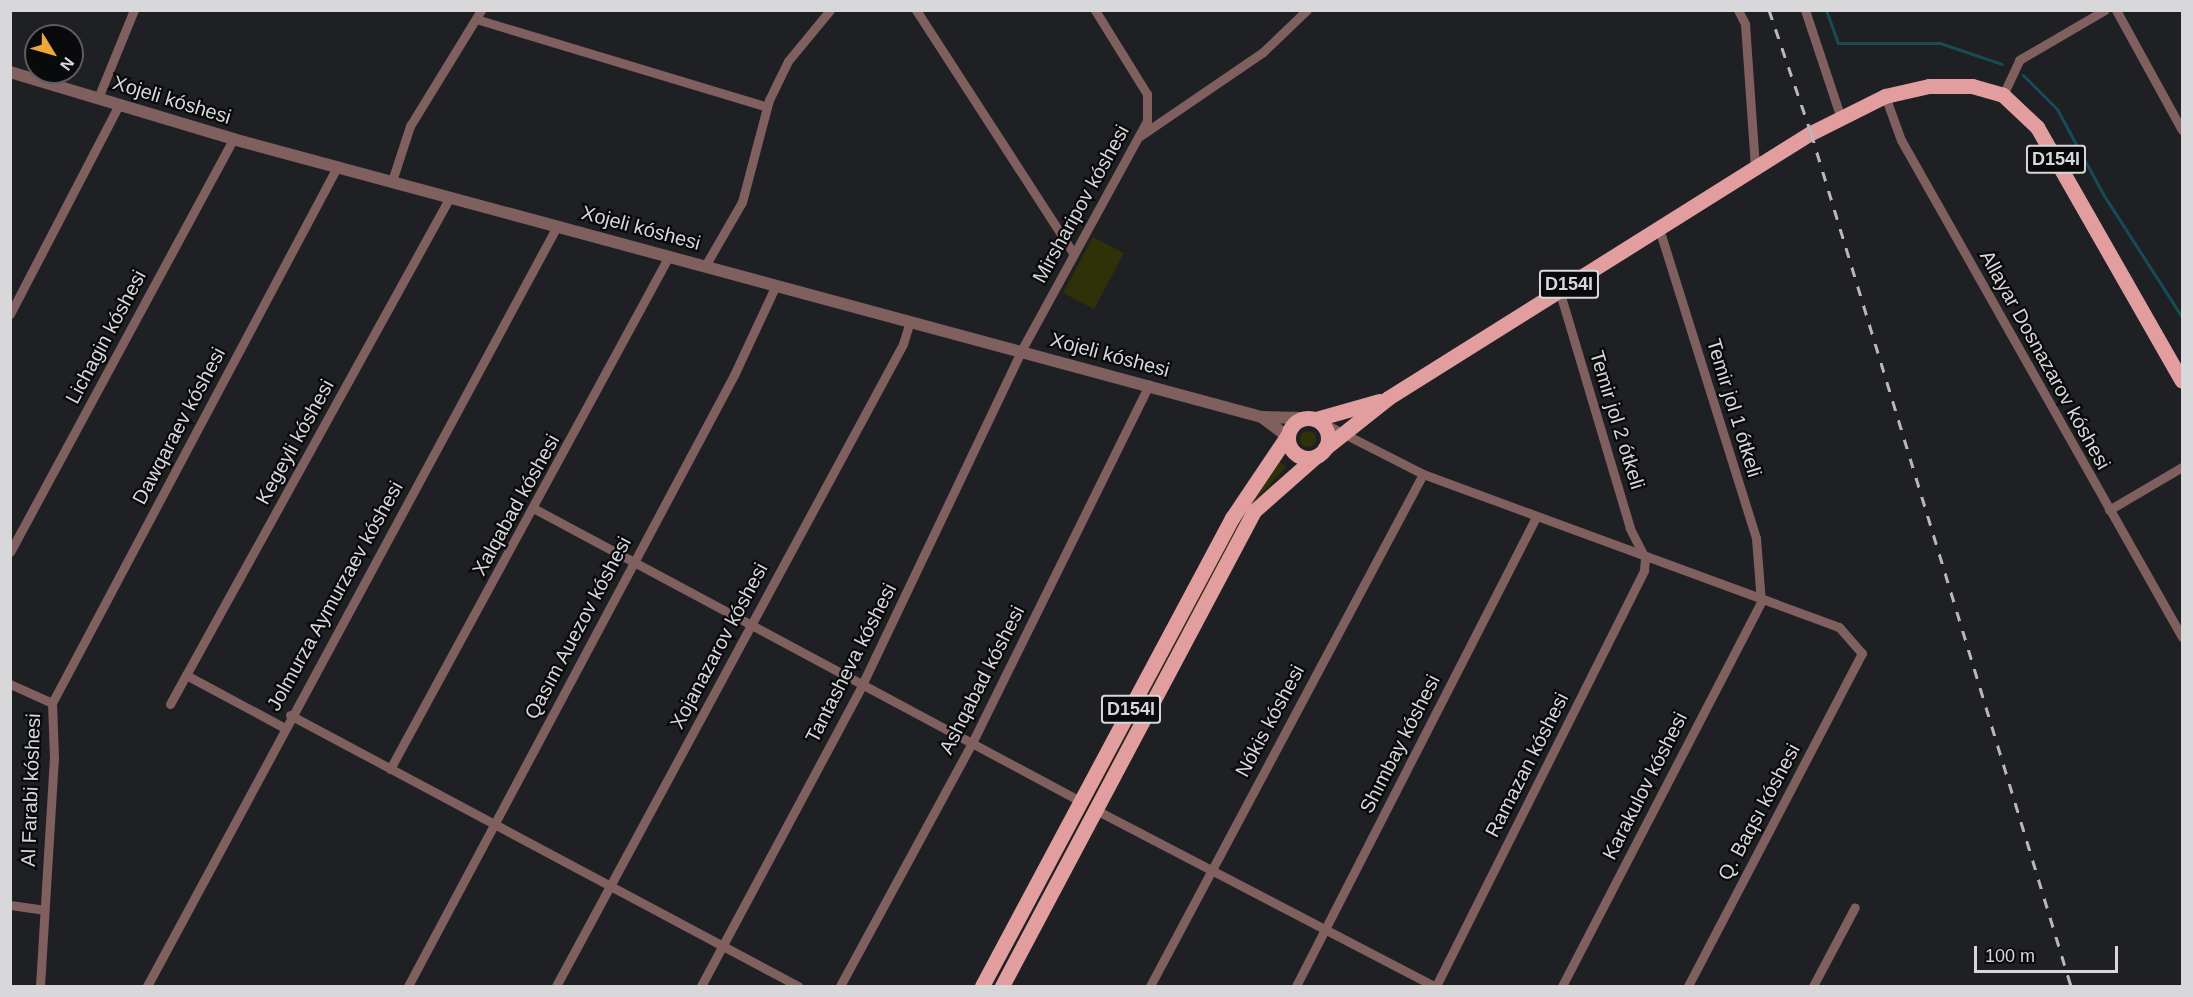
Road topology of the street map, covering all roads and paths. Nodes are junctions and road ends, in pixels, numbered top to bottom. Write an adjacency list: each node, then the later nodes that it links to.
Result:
1 (134, 10): 14 (street)
2 (830, 10): 16 (street)
3 (916, 10): 27 (street)
4 (1095, 10): 19 (street, Mirsharipov kóshesi)
5 (1307, 10): 19 (street)
6 (1738, 10): 22 (street)
7 (1805, 10): 17 (street)
8 (2105, 10): 12 (street)
9 (2116, 10): 18 (street)
10 (478, 15): 16 (street); 23 (street)
11 (12, 76): 14 (street, Xojeli kóshesi)
12 (2002, 95): 13 (main road, D154l); 35 (main road, D154l)
13 (1885, 96): 17 (main road, D154l); 46 (street, Allayar Dosnazarov kóshesi)
14 (98, 98): 15 (street, Xojeli kóshesi)
15 (119, 105): 20 (street, Xojeli kóshesi); 32 (street)
16 (768, 106): 29 (street)
17 (1841, 118): 22 (main road, D154l)
18 (2182, 130)
19 (1138, 137): 27 (street, Mirsharipov kóshesi)
20 (234, 139): 21 (street, Xojeli kóshesi); 48 (street, Lichagin kóshesi)
21 (337, 167): 23 (street, Xojeli kóshesi); 57 (street, Dawqaraev kóshesi)
22 (1755, 167): 26 (main road, D154l)
23 (392, 182): 24 (street, Xojeli kóshesi)
24 (450, 197): 25 (street, Xojeli kóshesi); 54 (street, Kegeyli kóshesi)
25 (557, 226): 28 (street, Xojeli kóshesi); 59 (street, Jolmurza Aymurzaev kóshesi)
26 (1659, 228): 31 (main road, D154l); 51 (street, Temir jol 1 ótkeli)
27 (1074, 254): 34 (street, Mirsharipov kóshesi)
28 (669, 256): 29 (street, Xojeli kóshesi); 45 (street, Xalqabad kóshesi)
29 (705, 266): 30 (street, Xojeli kóshesi)
30 (776, 285): 33 (street, Xojeli kóshesi); 50 (street, Qasım Auezov kóshesi)
31 (1559, 290): 37 (main road, D154l); 49 (street, Temir jol 2 ótkeli)
32 (10, 314)
33 (910, 321): 34 (street, Xojeli kóshesi); 52 (street, Xojanazarov kóshesi)
34 (1021, 351): 36 (street, Xojeli kóshesi); 56 (street, Tantasheva kóshesi)
35 (2182, 381)
36 (1149, 386): 38 (street, Xojeli kóshesi); 61 (street, Ashqabad kóshesi)
37 (1388, 398): 39 (main road, D154l); 40 (main road, D154l)
38 (1262, 417): 39 (street); 41 (street)
39 (1314, 420): 40 (street); 41 (main road, D154l); 42 (main road)
40 (1343, 434): 42 (main road, D154l); 44 (street)
41 (1287, 436): 42 (main road); 63 (main road, D154l)
42 (1320, 453): 64 (main road, D154l)
43 (2182, 467): 46 (street)
44 (1423, 474): 47 (street); 66 (street, Nókis kóshesi)
45 (535, 509): 50 (street); 62 (street, Xalqabad kóshesi)
46 (2109, 510): 53 (street, Allayar Dosnazarov kóshesi)
47 (1536, 517): 49 (street); 71 (street, Shımbay kóshesi)
48 (10, 552)
49 (1646, 558): 51 (street); 84 (street, Ramazan kóshesi)
50 (634, 561): 52 (street); 65 (street, Qasım Auezov kóshesi)
51 (1761, 602): 85 (street, Karakulov kóshesi); 86 (street, Q. Baqsı kóshesi)
52 (750, 626): 56 (street); 67 (street, Xojanazarov kóshesi)
53 (2182, 637)
54 (186, 675): 58 (street, Kegeyli kóshesi); 60 (street)
55 (10, 684): 57 (street)
56 (861, 687): 61 (street); 72 (street, Tantasheva kóshesi)
57 (52, 703): 70 (street, Al Farabi kóshesi)
58 (170, 704)
59 (290, 715): 60 (street, Jolmurza Aymurzaev kóshesi); 62 (street)
60 (283, 727): 74 (street, Jolmurza Aymurzaev kóshesi)
61 (971, 745): 63 (street); 79 (street, Ashqabad kóshesi)
62 (390, 769): 65 (street)
63 (1082, 802): 80 (main road, D154l)
64 (1096, 810): 66 (street); 81 (main road, D154l)
65 (494, 825): 67 (street); 75 (street, Qasım Auezov kóshesi)
66 (1211, 870): 71 (street); 82 (street, Nókis kóshesi)
67 (609, 888): 72 (street); 76 (street, Xojanazarov kóshesi)
68 (10, 905): 70 (street)
69 (1855, 907): 87 (street)
70 (44, 910): 73 (street, Al Farabi kóshesi)
71 (1326, 930): 83 (street, Shımbay kóshesi); 84 (street)
72 (723, 948): 77 (street, Tantasheva kóshesi); 78 (street)
73 (40, 987)
74 (147, 987)
75 (408, 987)
76 (556, 987)
77 (702, 987)
78 (798, 987)
79 (840, 987)
80 (982, 987)
81 (1002, 987)
82 (1150, 987)
83 (1296, 987)
84 (1435, 987)
85 (1562, 987)
86 (1688, 987)
87 (1813, 987)

